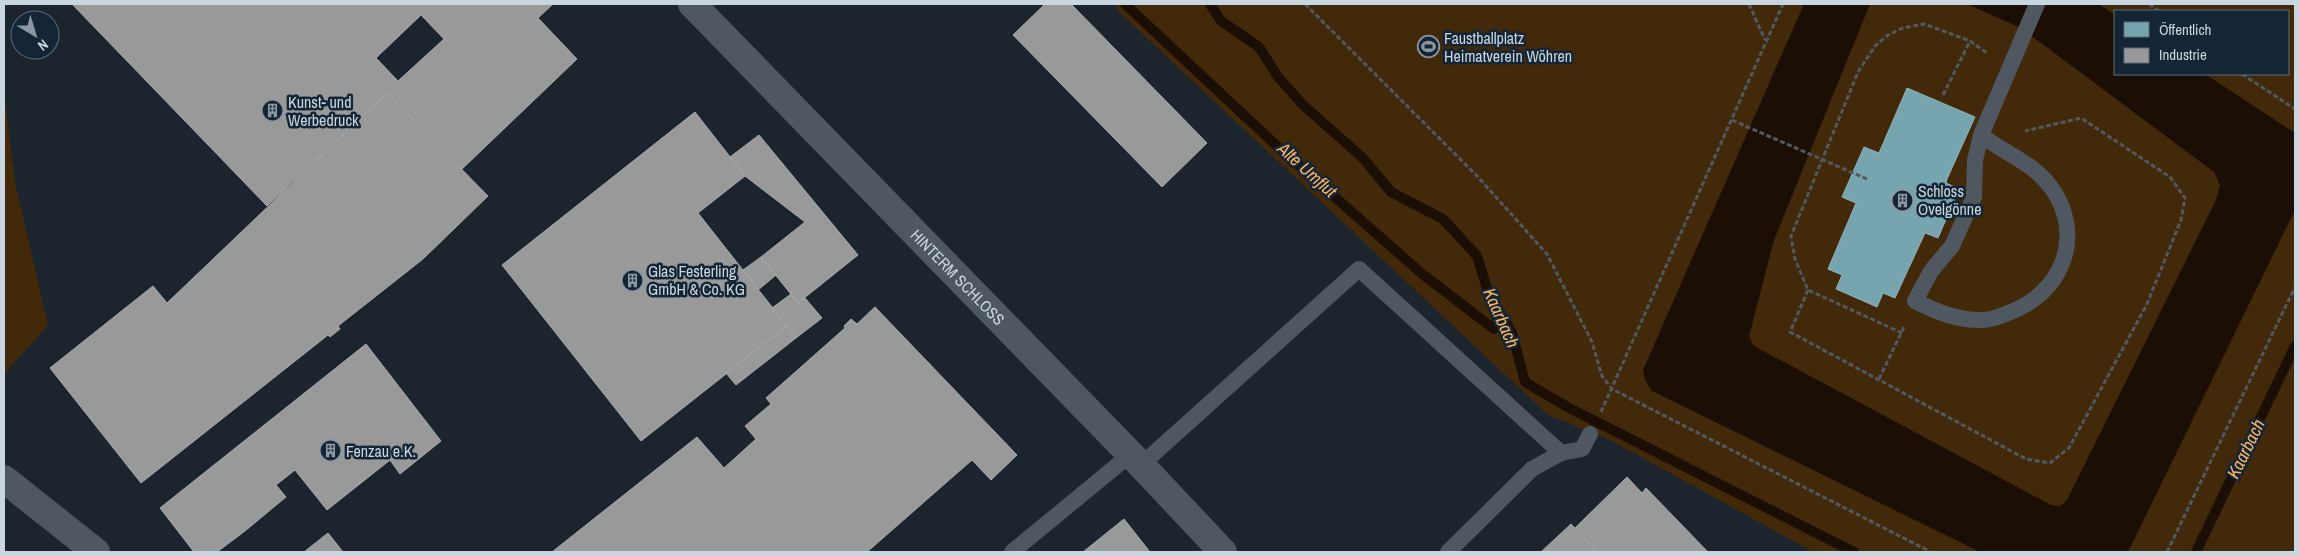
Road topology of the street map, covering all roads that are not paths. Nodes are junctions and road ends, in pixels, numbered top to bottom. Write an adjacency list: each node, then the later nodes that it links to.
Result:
1 (692, 4): 6 (street, HINTERM SCHLOSS)
2 (2037, 4): 3 (lane)
3 (1981, 135): 3 (lane)
4 (1590, 434): 5 (lane)
5 (1561, 453): 6 (lane); 11 (lane)
6 (1136, 459): 9 (lane); 10 (street, HINTERM SCHLOSS)
7 (4, 479): 8 (street)
8 (96, 552)
9 (1012, 552)
10 (1223, 552)
11 (1448, 552)

